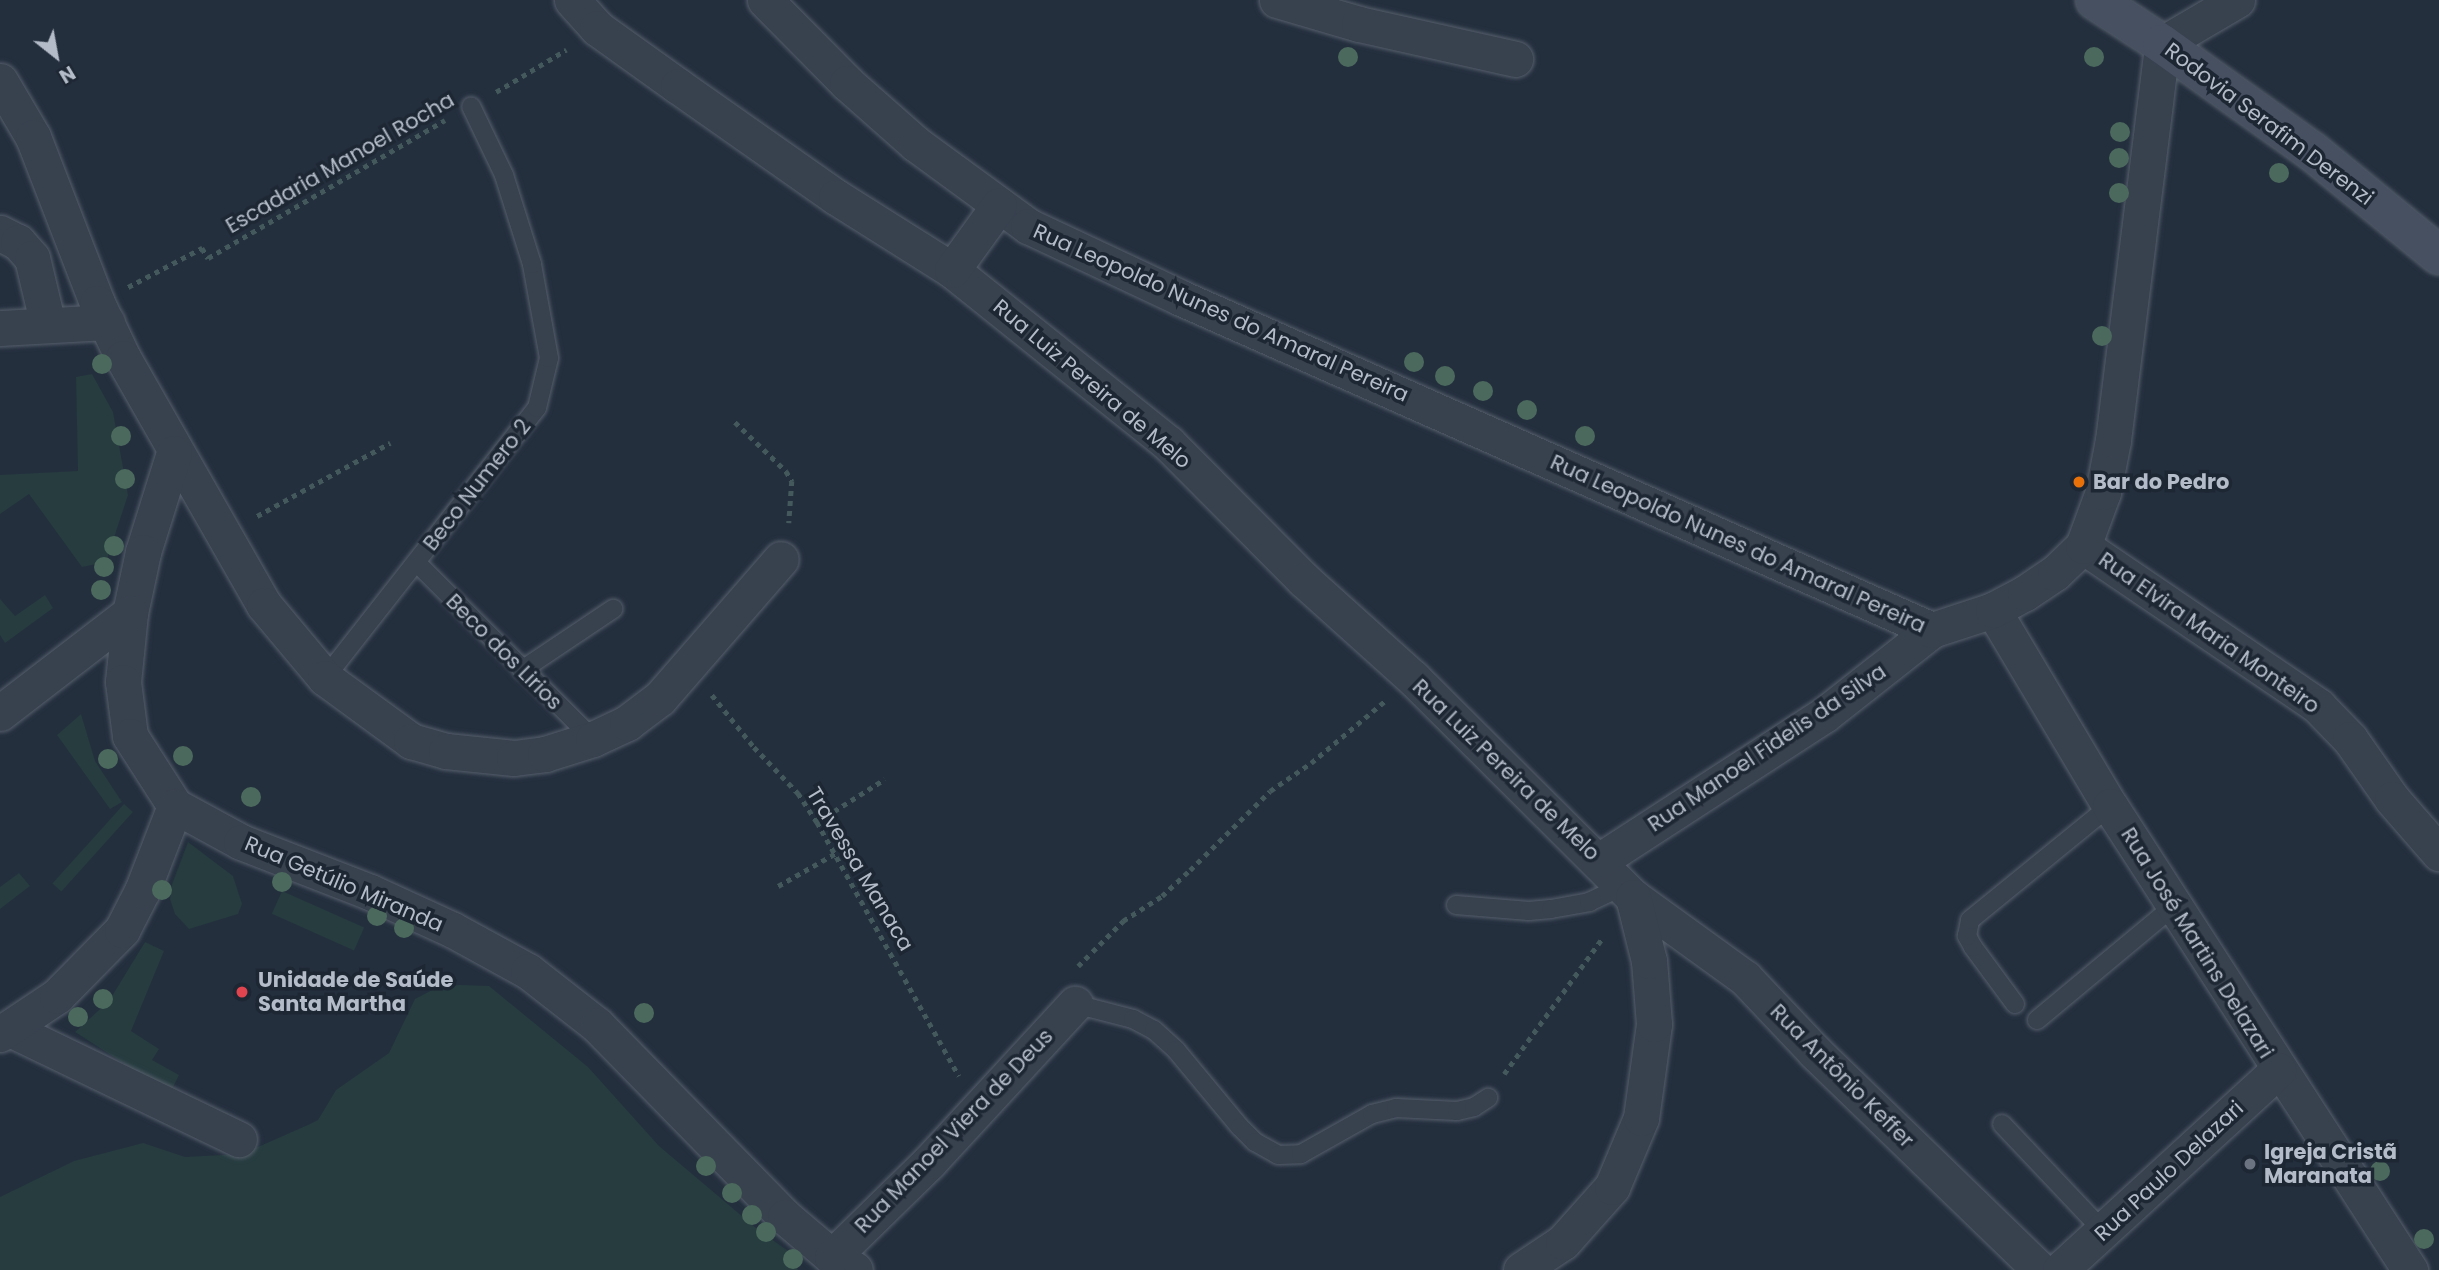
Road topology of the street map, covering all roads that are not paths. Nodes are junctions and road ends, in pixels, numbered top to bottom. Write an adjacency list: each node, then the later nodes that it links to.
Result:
1 (572, 0): 13 (street, Rua Luiz Pereira de Melo)
2 (765, 0): 10 (street, Rua Leopoldo Nunes do Amaral Pereira)
3 (1277, 0): 7 (street)
4 (2095, 0): 6 (main road, Rodovia Serafim Derenzi)
5 (2237, 0): 6 (street)
6 (2162, 44): 12 (main road, Rodovia Serafim Derenzi); 18 (street, Rua Leopoldo Nunes do Amaral Pereira)
7 (1515, 60)
8 (0, 81): 14 (street)
9 (471, 106): 20 (lane, Beco Numero 2)
10 (999, 205): 13 (street); 24 (street, Rua Leopoldo Nunes do Amaral Pereira)
11 (0, 233): 15 (street)
12 (2439, 255)
13 (952, 270): 32 (street, Rua Luiz Pereira de Melo)
14 (102, 312): 15 (street); 17 (street)
15 (48, 326): 16 (street)
16 (0, 328)
17 (174, 453): 23 (street, Rua Getúlio Miranda); 26 (street)
18 (2083, 546): 22 (street, Rua Leopoldo Nunes do Amaral Pereira); 31 (street, Rua Elvira Maria Monteiro)
19 (781, 559): 28 (street)
20 (416, 563): 25 (lane, Beco dos Lirios); 26 (lane, Beco Numero 2)
21 (613, 609): 25 (lane)
22 (1993, 610): 24 (street, Rua Leopoldo Nunes do Amaral Pereira); 30 (street, Rua José Martins Delazari)
23 (130, 613): 27 (street); 29 (street, Rua Getúlio Miranda)
24 (1932, 631): 32 (street, Rua Manoel Fidelis da Silva)
25 (522, 670): 28 (lane, Beco dos Lirios)
26 (325, 678): 28 (street)
27 (0, 713)
28 (593, 739)
29 (175, 806): 39 (street); 45 (street, Rua Getúlio Miranda)
30 (2110, 806): 35 (street, Rua José Martins Delazari); 37 (lane)
31 (2439, 853)
32 (1599, 861): 33 (street, Rua Luiz Pereira de Melo)
33 (1628, 891): 34 (lane); 46 (street); 47 (street, Rua Antônio Keffer)
34 (1456, 905)
35 (2174, 906): 38 (lane); 40 (street, Rua José Martins Delazari)
36 (1075, 1004): 41 (lane); 45 (street, Rua Manoel Viera de Deus)
37 (2015, 1004)
38 (2037, 1020)
39 (5, 1031): 43 (street)
40 (2278, 1070): 44 (street, Rua Paulo Delazari); 49 (street, Rua José Martins Delazari)
41 (1488, 1098)
42 (2002, 1124): 44 (lane)
43 (239, 1139)
44 (2104, 1232): 48 (street, Rua Paulo Delazari)
45 (843, 1264)
46 (1521, 1270)
47 (2040, 1270)
48 (2060, 1270)
49 (2410, 1270)

